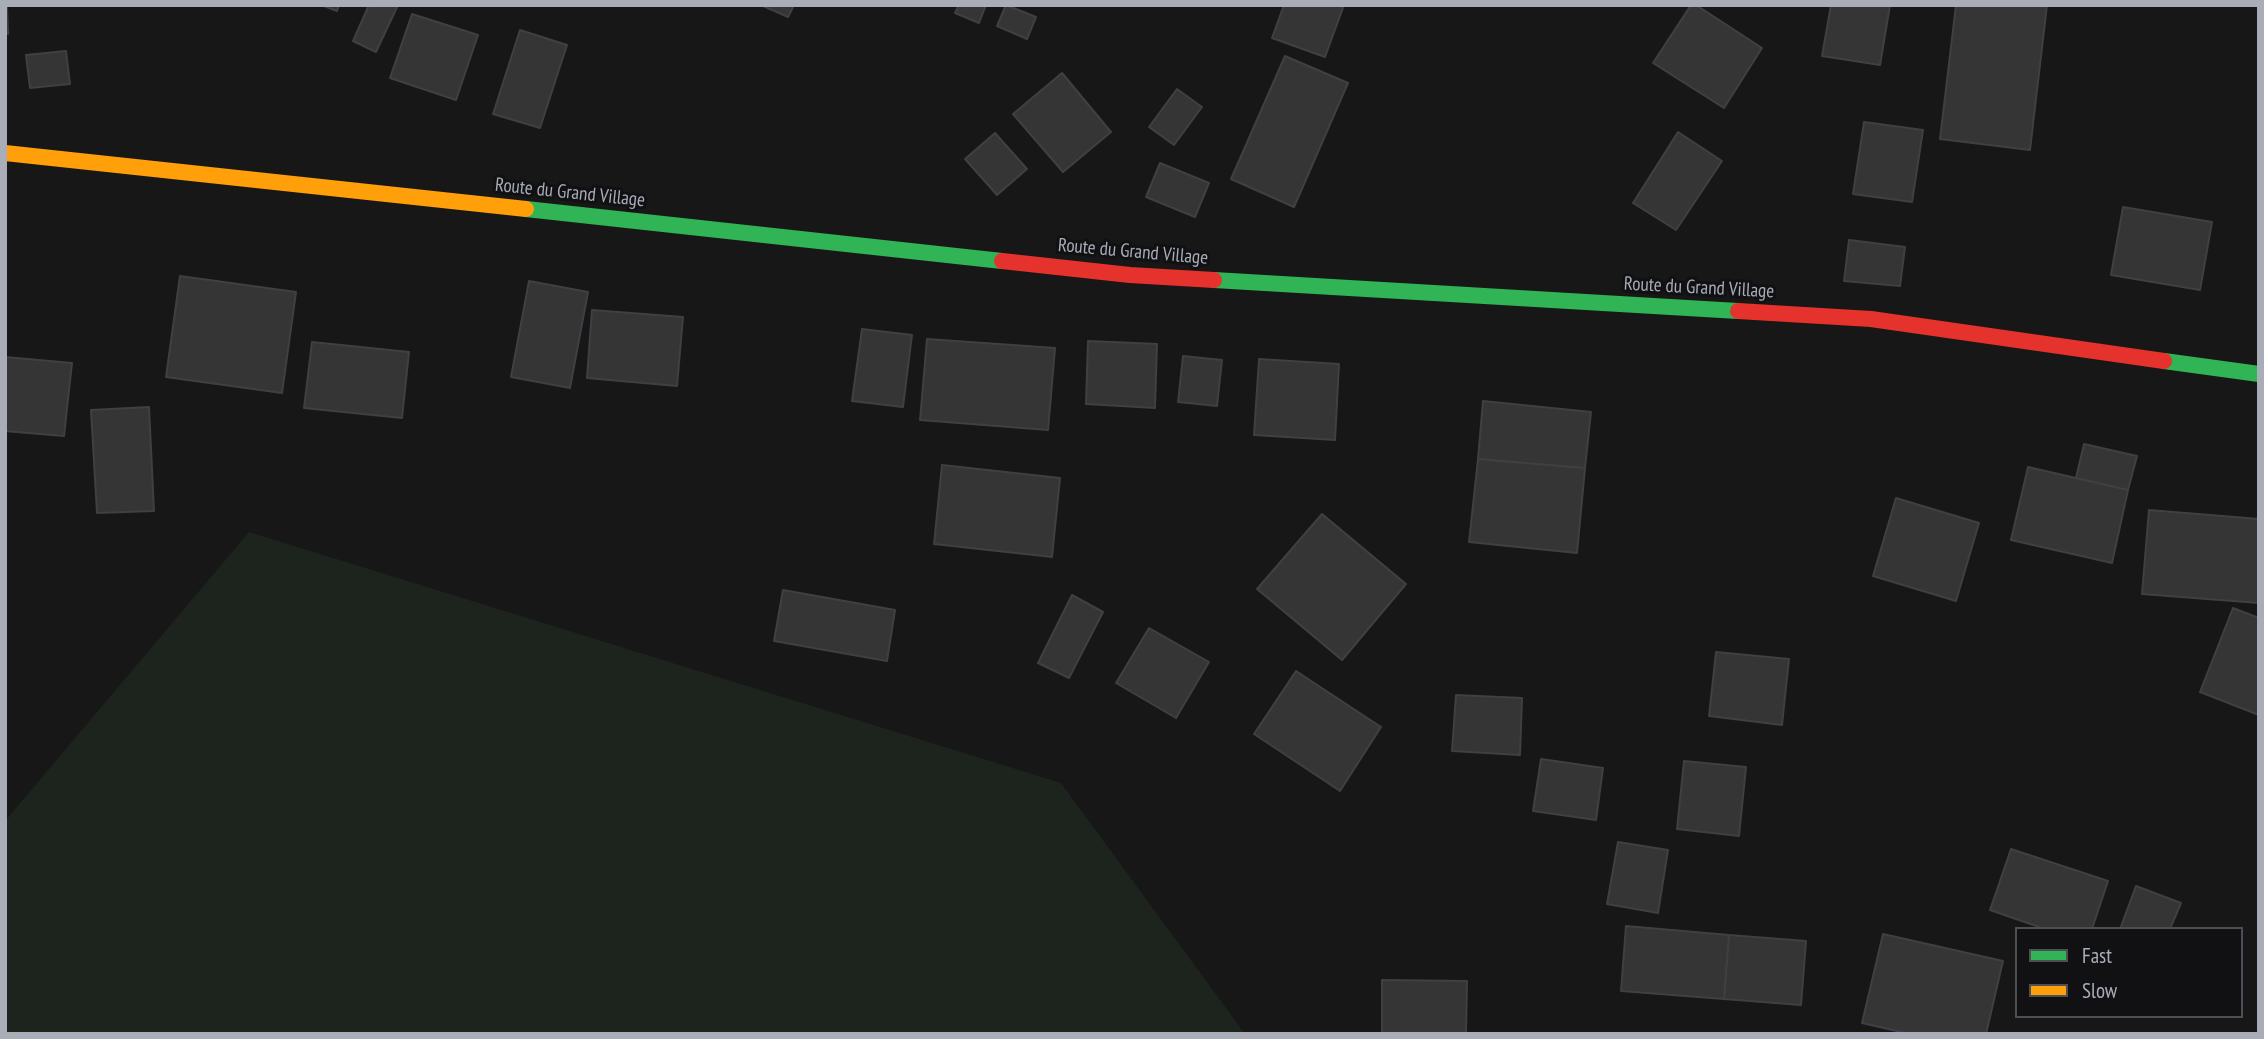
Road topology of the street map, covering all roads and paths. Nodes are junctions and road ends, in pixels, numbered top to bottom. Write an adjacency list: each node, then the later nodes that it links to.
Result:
1 (5, 153): 2 (street, Route du Grand Village)
2 (2259, 374)

